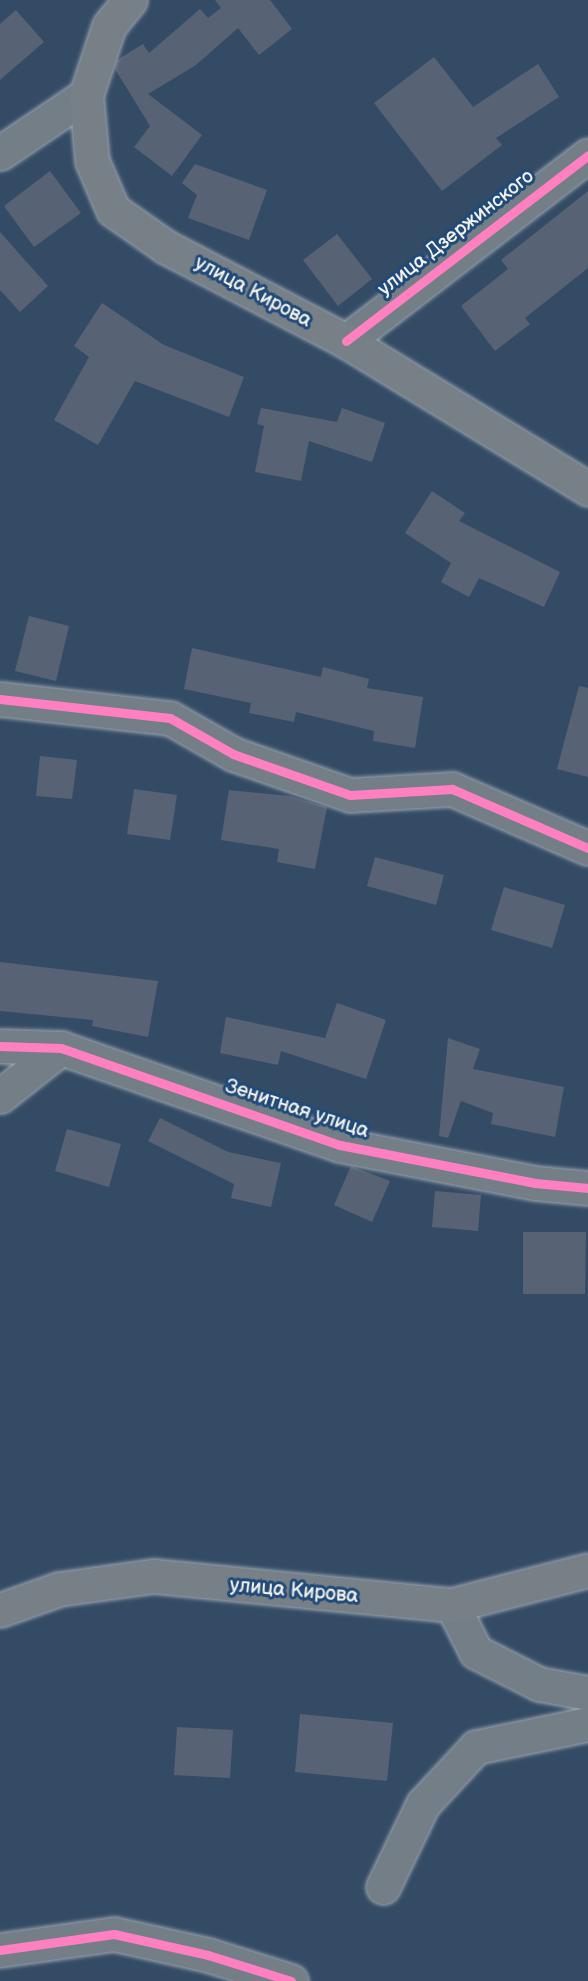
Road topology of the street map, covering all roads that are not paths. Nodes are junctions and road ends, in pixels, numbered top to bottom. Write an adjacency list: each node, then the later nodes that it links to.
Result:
1 (130, 0): 2 (main road, улица Кирова)
2 (86, 95): 3 (street); 5 (main road, улица Кирова)
3 (0, 153)
4 (588, 154): 5 (street, улица Дзержинского)
5 (346, 341): 6 (main road, улица Кирова)
6 (588, 489)
7 (0, 699): 8 (street)
8 (588, 848)
9 (0, 1046): 10 (street, Зенитная улица)
10 (61, 1048): 11 (street); 12 (street, Зенитная улица)
11 (0, 1096)
12 (588, 1188)
13 (588, 1570): 14 (main road, улица Кирова)
14 (452, 1605): 15 (main road, улица Кирова); 16 (street)
15 (0, 1610)
16 (588, 1694)
17 (588, 1724): 18 (street)
18 (383, 1887)
19 (0, 1950): 20 (street)
20 (291, 1981)

